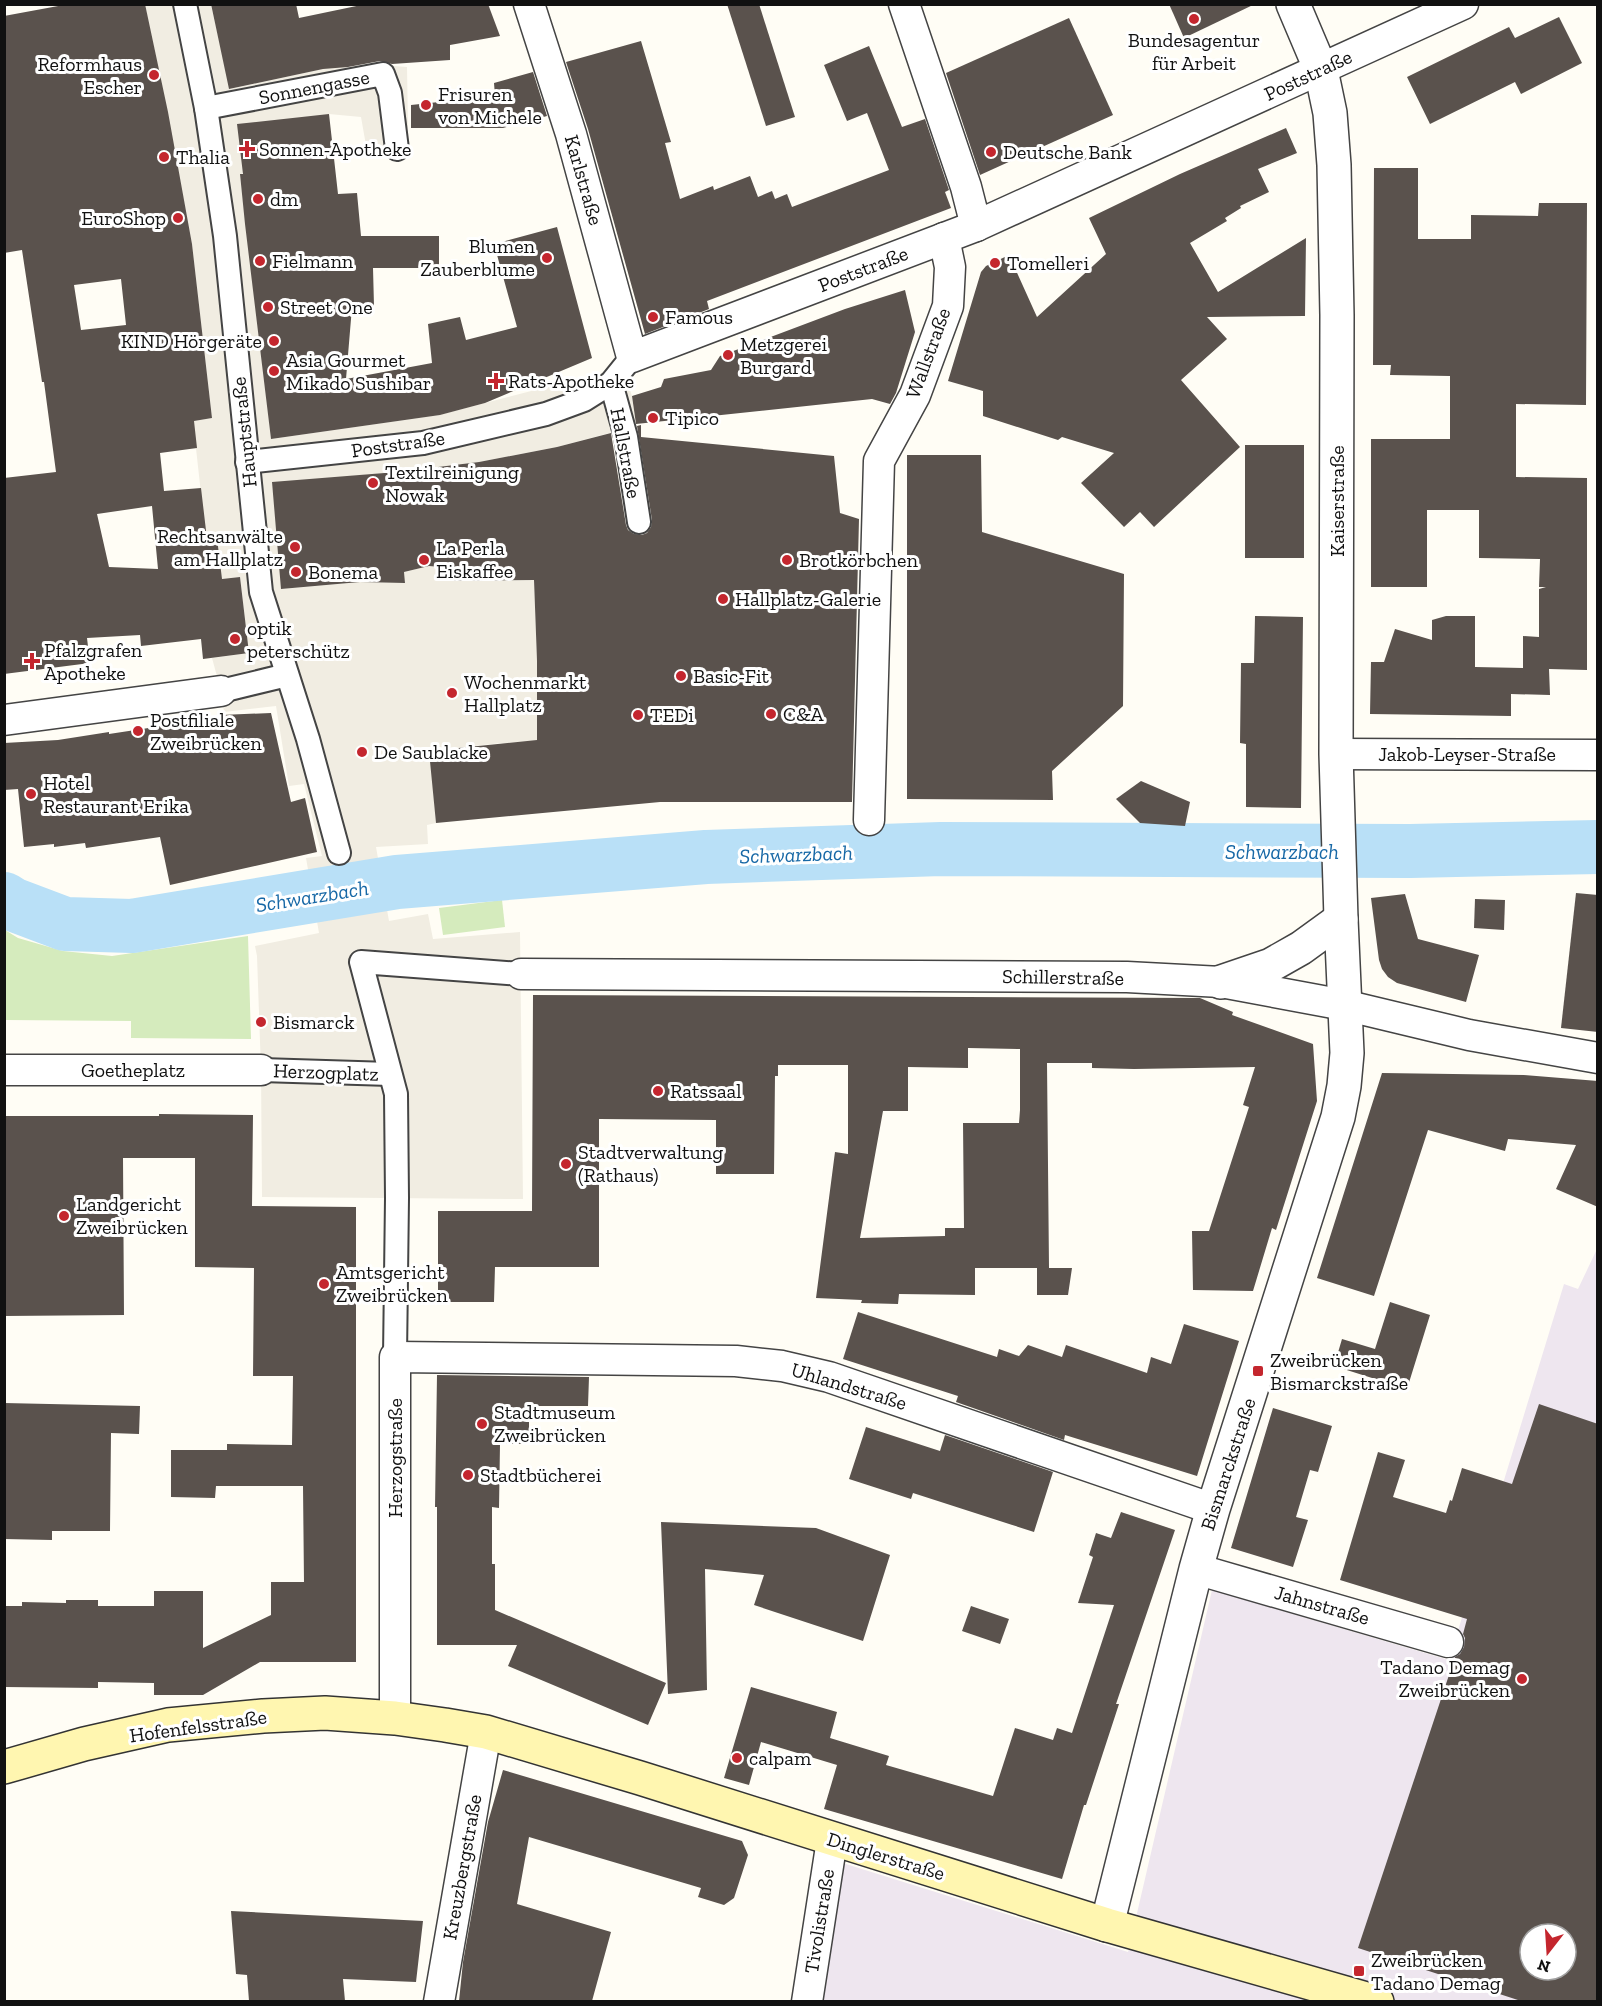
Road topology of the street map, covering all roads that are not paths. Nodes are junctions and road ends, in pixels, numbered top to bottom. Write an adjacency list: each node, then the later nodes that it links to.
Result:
1 (185, 4): 7 (street, Hauptstraße)
2 (529, 4): 11 (street, Karlstraße)
3 (904, 4): 9 (street)
4 (1293, 4): 6 (street, Kaiserstraße)
5 (1463, 4): 6 (street, Poststraße)
6 (1321, 70): 9 (street, Poststraße); 18 (street, Kaiserstraße)
7 (206, 108): 8 (street, Sonnengasse); 13 (street, Hauptstraße)
8 (397, 149)
9 (976, 226): 10 (street, Poststraße)
10 (944, 238): 11 (street, Poststraße); 20 (street, Wallstraße)
11 (632, 357): 12 (street, Poststraße)
12 (611, 383): 13 (street, Poststraße); 14 (street, Hallstraße)
13 (247, 462): 15 (street, Hauptstraße)
14 (639, 522)
15 (287, 675): 16 (street); 21 (street, Hauptstraße)
16 (221, 691): 17 (street)
17 (4, 720)
18 (1336, 754): 19 (street, Jakob-Leyser-Straße); 22 (street, Kaiserstraße)
19 (1598, 755)
20 (869, 820)
21 (339, 853)
22 (1341, 914): 24 (street); 25 (street, Kaiserstraße)
23 (521, 974): 24 (street, Schillerstraße); 29 (street, Herzogplatz)
24 (1221, 982): 25 (street, Schillerstraße)
25 (1344, 1005): 26 (street, Schillerstraße); 32 (street, Bismarckstraße)
26 (1598, 1058)
27 (4, 1070): 28 (street, Goetheplatz)
28 (261, 1070): 29 (street, Herzogplatz)
29 (390, 1074): 30 (street, Herzogplatz)
30 (397, 1198): 31 (street, Herzogstraße)
31 (395, 1357): 32 (street, Uhlandstraße); 35 (street, Herzogstraße)
32 (1213, 1509): 33 (street, Bismarckstraße)
33 (1196, 1569): 34 (street, Jahnstraße); 39 (street, Bismarckstraße)
34 (1448, 1642)
35 (395, 1718): 36 (main road, Dinglerstraße); 37 (main road, Hofenfelsstraße)
36 (486, 1732): 38 (main road, Dinglerstraße); 40 (street, Kreuzbergstraße)
37 (4, 1767)
38 (832, 1840): 39 (main road, Dinglerstraße); 41 (street, Tivolistraße)
39 (1107, 1925): 42 (main road, Dinglerstraße)
40 (439, 2001)
41 (807, 2001)
42 (1377, 2001)

